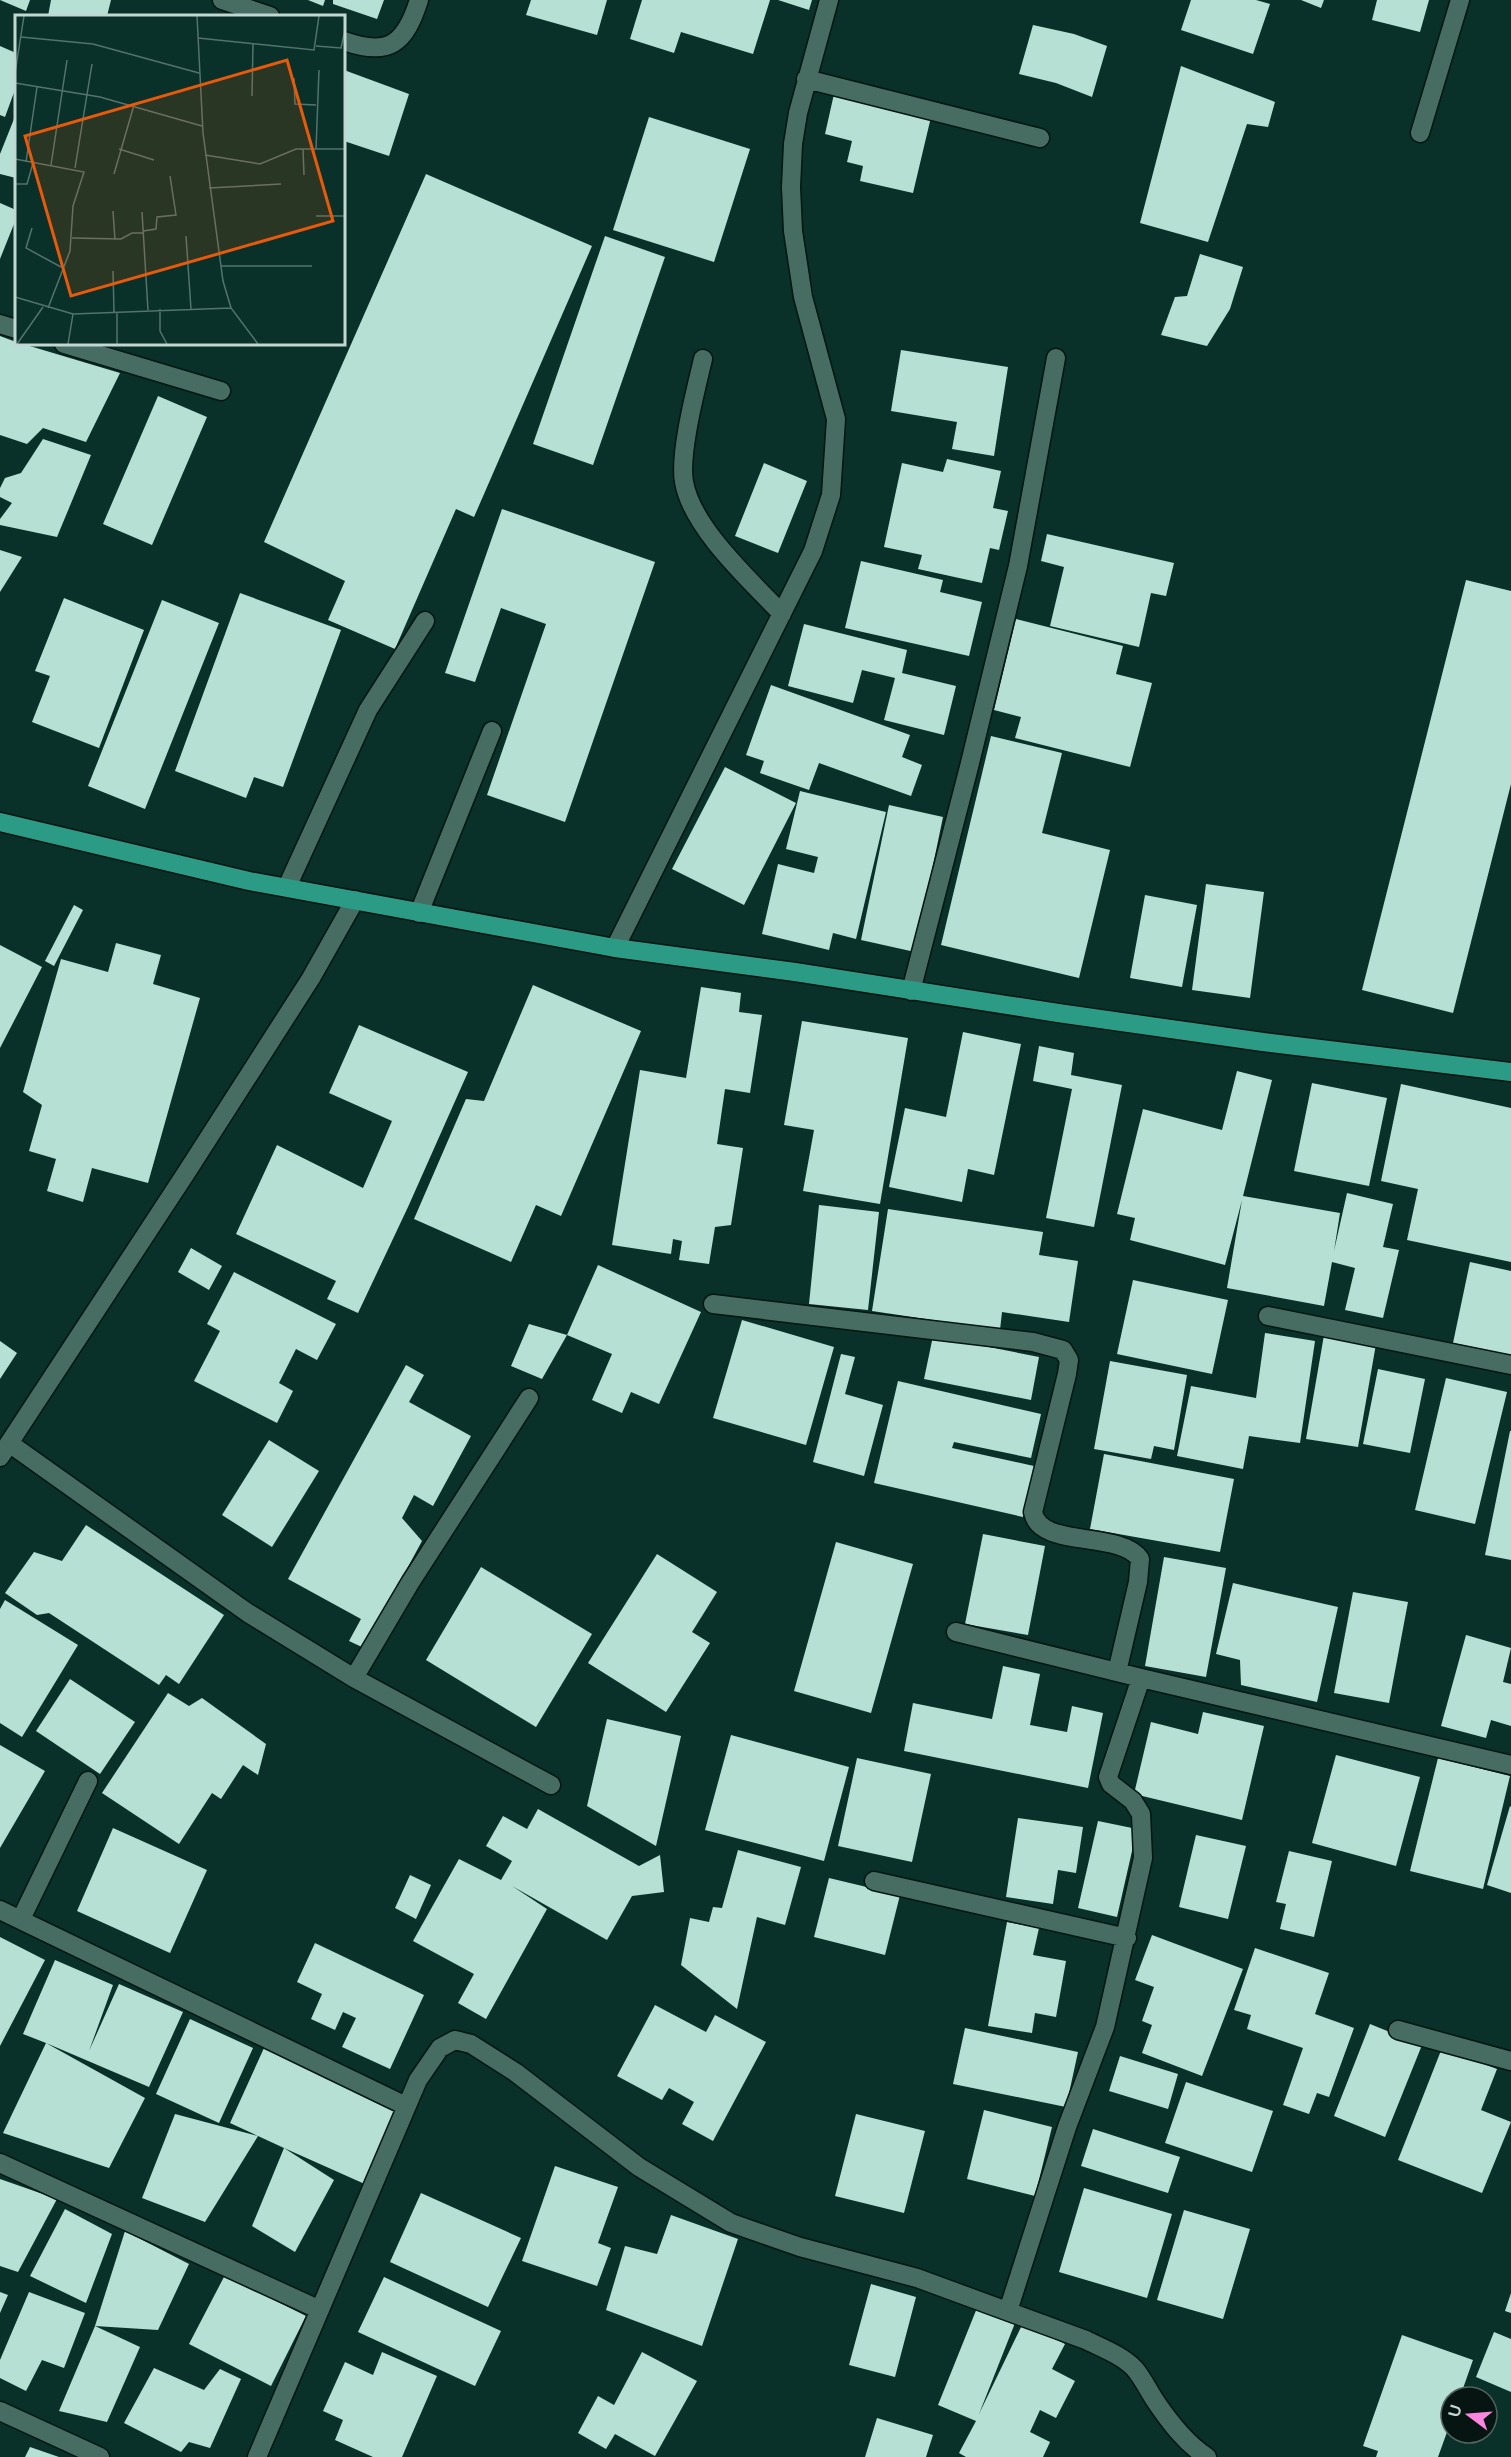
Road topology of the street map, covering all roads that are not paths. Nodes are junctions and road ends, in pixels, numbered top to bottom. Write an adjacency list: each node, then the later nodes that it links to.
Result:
1 (222, 0): 5 (street)
2 (419, 0): 6 (street)
3 (829, 0): 7 (street)
4 (1460, 0): 8 (street)
5 (267, 15)
6 (345, 41)
7 (806, 79): 9 (street); 16 (street)
8 (1420, 133)
9 (1040, 138)
10 (0, 324): 11 (street)
11 (15, 329)
12 (67, 345): 15 (street)
13 (1056, 358): 24 (street)
14 (703, 359): 16 (street)
15 (220, 391)
16 (782, 614): 23 (street)
17 (425, 621): 20 (street)
18 (492, 731): 22 (street)
19 (0, 822): 20 (highway)
20 (286, 887): 21 (highway)
21 (356, 900): 22 (highway); 30 (street)
22 (419, 913): 23 (highway)
23 (615, 948): 24 (highway)
24 (911, 991): 25 (highway)
25 (1511, 1072)
26 (713, 1304): 32 (street)
27 (1268, 1316): 28 (street)
28 (1511, 1365)
29 (529, 1398): 33 (street)
30 (4, 1450): 33 (street)
31 (956, 1632): 32 (street)
32 (1117, 1672): 34 (street)
33 (354, 1678): 37 (street)
34 (1141, 1678): 35 (street); 41 (street)
35 (1511, 1765)
36 (88, 1781): 40 (street)
37 (551, 1785)
38 (874, 1881): 41 (street)
39 (0, 1910): 40 (street)
40 (21, 1919): 44 (street)
41 (1127, 1938): 47 (street)
42 (1398, 2030): 43 (street)
43 (1511, 2061)
44 (406, 2106): 46 (street); 47 (street)
45 (0, 2163): 46 (street)
46 (321, 2310): 50 (street)
47 (1008, 2311): 51 (street)
48 (0, 2411): 49 (street)
49 (100, 2457)
50 (257, 2457)
51 (1207, 2457)

